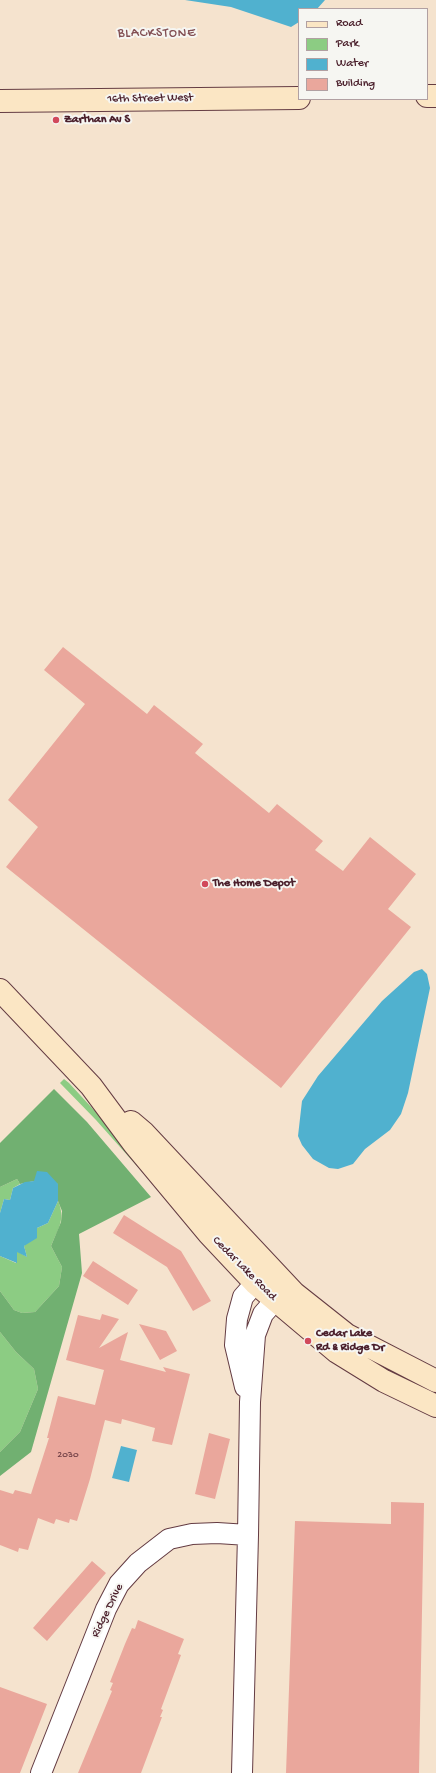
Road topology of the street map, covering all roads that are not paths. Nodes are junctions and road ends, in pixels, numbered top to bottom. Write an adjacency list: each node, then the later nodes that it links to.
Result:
1 (298, 98): 2 (street, 16th Street West)
2 (0, 101)
3 (0, 990): 4 (street, Cedar Lake Road)
4 (91, 1086): 5 (street, Cedar Lake Road); 6 (street, Cedar Lake Road)
5 (271, 1267): 6 (street); 7 (street, Cedar Lake Road)
6 (255, 1283): 7 (street, Cedar Lake Road); 9 (street)
7 (280, 1293): 8 (street, Cedar Lake Road); 9 (street); 10 (street, Cedar Lake Road)
8 (436, 1381)
9 (250, 1402): 11 (street)
10 (436, 1406)
11 (248, 1535): 12 (street, Ridge Drive); 13 (street)
12 (41, 1773)
13 (242, 1773)

